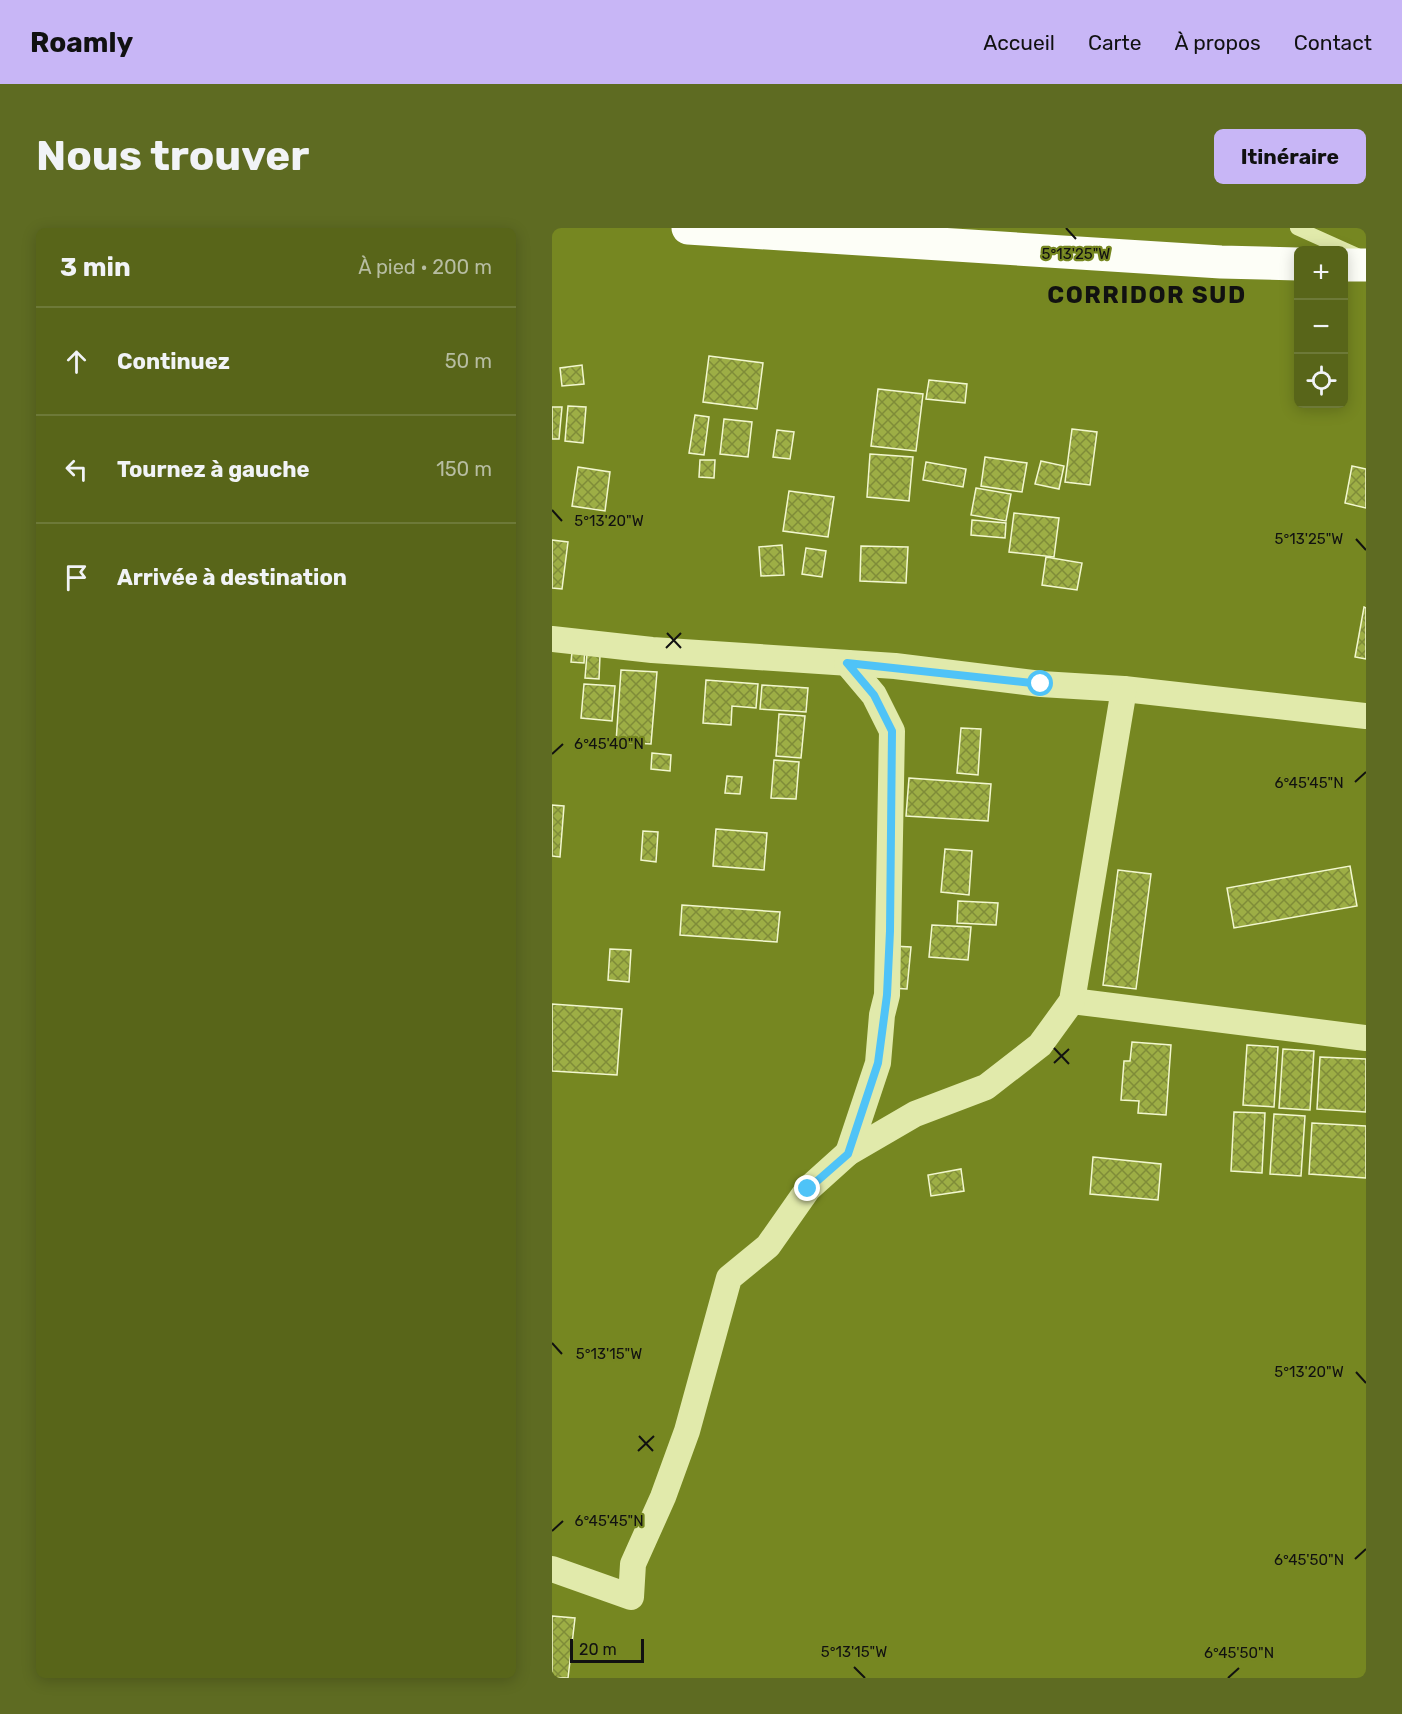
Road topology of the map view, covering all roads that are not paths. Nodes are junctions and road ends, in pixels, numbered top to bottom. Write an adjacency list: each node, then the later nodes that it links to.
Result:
1 (688, 228): 4 (highway)
2 (1297, 228): 3 (lane)
3 (1366, 260)
4 (1294, 264)
5 (1348, 265): 6 (highway)
6 (1366, 265)
7 (552, 639): 8 (street)
8 (847, 663): 9 (street); 13 (street)
9 (1124, 689): 10 (street); 11 (street)
10 (1366, 716)
11 (1072, 1001): 12 (street); 13 (street)
12 (1366, 1038)
13 (848, 1154): 14 (street)
14 (552, 1569)

